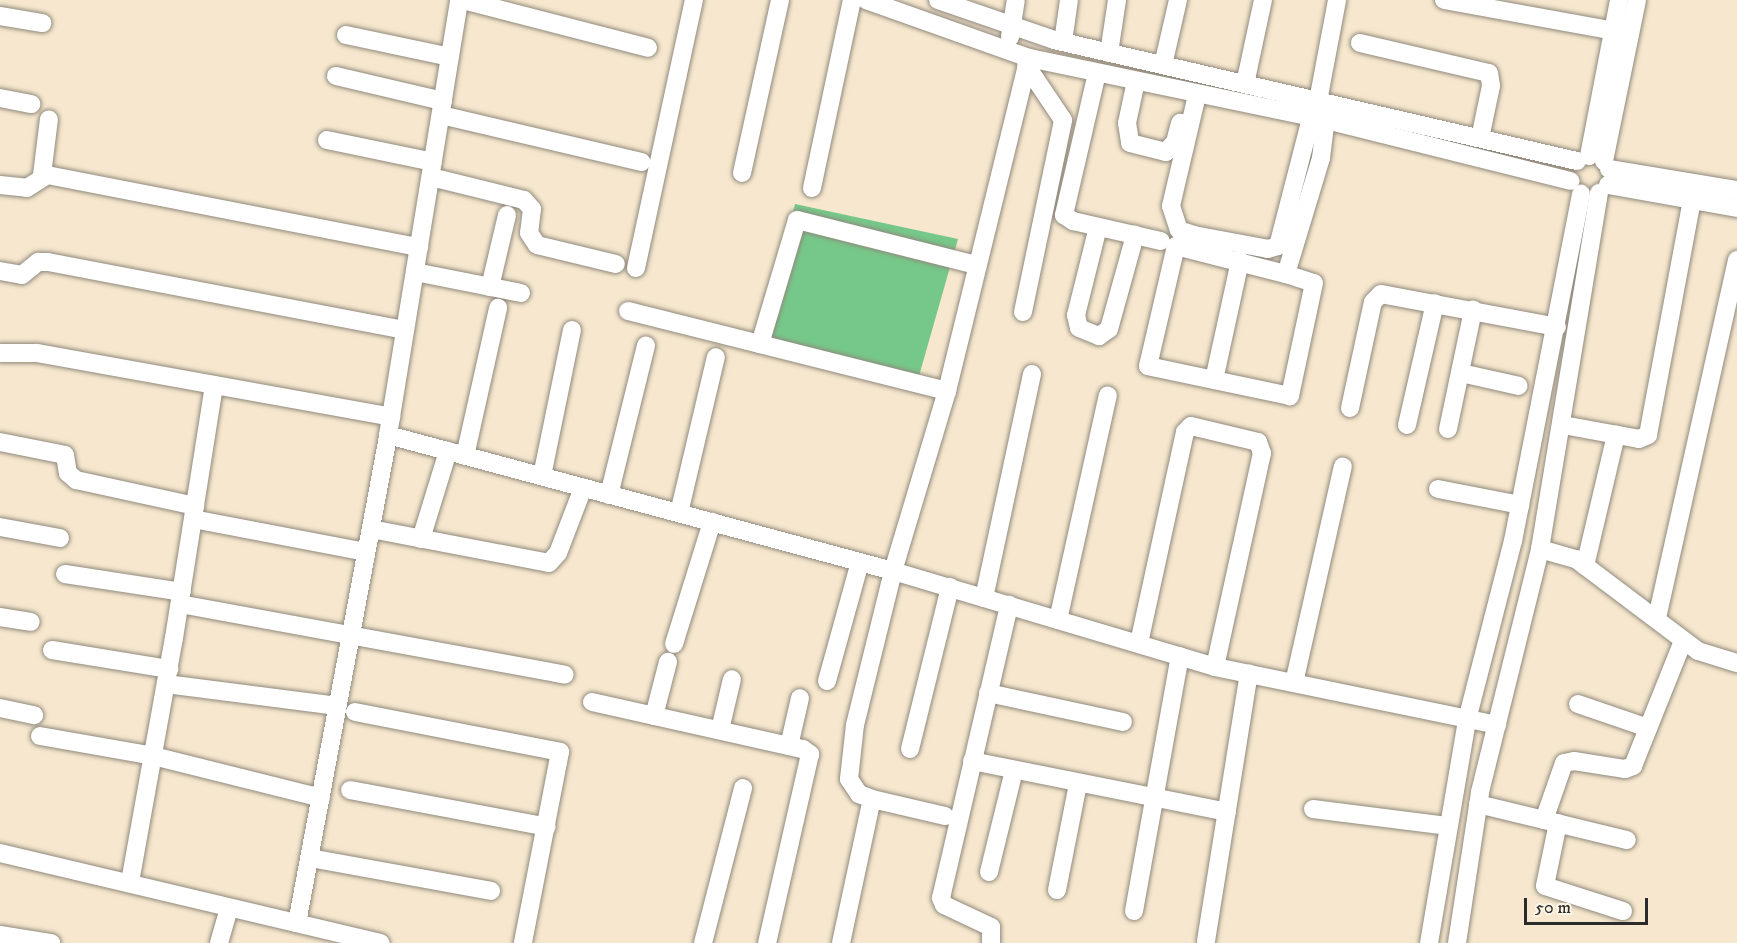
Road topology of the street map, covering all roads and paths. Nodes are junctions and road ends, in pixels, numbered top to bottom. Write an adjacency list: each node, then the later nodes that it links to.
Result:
1 (461, 0): 23 (street); 26 (street)
2 (694, 0): 61 (street)
3 (780, 0): 44 (street)
4 (852, 0): 48 (street)
5 (866, 0): 24 (street)
6 (938, 0): 18 (street)
7 (1016, 0): 18 (street)
8 (1069, 0): 21 (street)
9 (1117, 0): 25 (street)
10 (1178, 0): 28 (street)
11 (1262, 0): 32 (street)
12 (1337, 0): 35 (street)
13 (1444, 0): 19 (street)
14 (1619, 0): 19 (street)
15 (1637, 0): 46 (street)
16 (0, 16): 17 (street)
17 (42, 23)
18 (1012, 26): 21 (street); 24 (street)
19 (1614, 31): 46 (street)
20 (346, 35): 26 (street)
21 (1063, 42): 25 (street)
22 (1360, 43): 40 (street)
23 (648, 48)
24 (1008, 50): 27 (street)
25 (1109, 53): 28 (street)
26 (450, 57): 37 (street)
27 (1027, 61): 29 (street); 60 (street); 71 (street)
28 (1163, 65): 32 (street)
29 (1097, 72): 31 (street); 53 (street)
30 (336, 76): 37 (street)
31 (1136, 81): 33 (street); 33 (street)
32 (1245, 84): 35 (street)
33 (1193, 94): 39 (street); 39 (street)
34 (0, 98): 36 (street)
35 (1318, 100): 40 (street)
36 (31, 104)
37 (442, 108): 42 (street); 43 (street)
38 (49, 119): 45 (street)
39 (1318, 119): 46 (street); 64 (street)
40 (1480, 138): 46 (street)
41 (327, 141): 43 (street)
42 (642, 162)
43 (432, 170): 56 (street); 59 (street)
44 (742, 173)
45 (42, 175): 47 (street); 56 (street)
46 (1592, 175): 49 (street); 50 (street); 72 (street); 89 (street)
47 (0, 185)
48 (812, 188)
49 (1737, 190)
50 (1692, 201): 51 (street); 92 (street)
51 (1737, 208)
52 (507, 215): 65 (street)
53 (1098, 227): 54 (street); 54 (street)
54 (1135, 235): 55 (street)
55 (1161, 241)
56 (419, 247): 63 (street)
57 (1737, 260): 119 (street)
58 (1240, 261): 64 (street); 81 (street); 81 (street)
59 (616, 264)
60 (976, 265): 75 (street); 84 (street)
61 (636, 268)
62 (0, 271): 73 (street)
63 (415, 272): 65 (street); 73 (street)
64 (1286, 274): 81 (street)
65 (490, 287): 66 (street)
66 (521, 293)
67 (1434, 303): 70 (street); 86 (street); 88 (street)
68 (498, 308): 94 (street)
69 (628, 310): 75 (street)
70 (1473, 310): 72 (street); 79 (street)
71 (1023, 312)
72 (1557, 327): 100 (street)
73 (405, 330): 87 (street)
74 (572, 330): 96 (street)
75 (760, 344): 84 (street)
76 (646, 345): 99 (street)
77 (0, 353): 82 (street)
78 (716, 357): 102 (street)
79 (1461, 373): 83 (street); 90 (street)
80 (1032, 374): 116 (street)
81 (1214, 380)
82 (214, 385): 87 (street); 101 (street)
83 (1519, 386)
84 (947, 391): 112 (street)
85 (1108, 395): 120 (street)
86 (1350, 408)
87 (391, 417): 91 (street)
88 (1407, 425)
89 (1563, 425): 92 (street); 108 (street)
90 (1448, 429)
91 (388, 435): 94 (street); 105 (street)
92 (1616, 435): 111 (street)
93 (0, 442): 101 (street)
94 (457, 454): 96 (street); 107 (street)
95 (1343, 466): 136 (street)
96 (542, 477): 97 (street)
97 (583, 488): 99 (street); 107 (street)
98 (1438, 489): 100 (street)
99 (609, 495): 102 (street)
100 (1521, 505): 145 (street)
101 (194, 513): 109 (street); 115 (street)
102 (678, 513): 103 (street)
103 (712, 522): 110 (street); 125 (street)
104 (0, 527): 106 (street)
105 (371, 529): 107 (street); 109 (street)
106 (60, 538)
107 (421, 539)
108 (1540, 549): 111 (street); 147 (street)
109 (366, 552): 122 (street)
110 (860, 562): 112 (street); 135 (street)
111 (1585, 566): 119 (street)
112 (893, 571): 114 (street); 160 (street)
113 (65, 574): 115 (street)
114 (950, 587): 116 (street); 152 (street)
115 (181, 598): 122 (street); 133 (street)
116 (984, 598): 117 (street)
117 (1009, 605): 120 (street); 137 (street)
118 (0, 617): 121 (street)
119 (1657, 618): 123 (street)
120 (1058, 620): 124 (street)
121 (31, 622)
122 (351, 635): 132 (street); 142 (street)
123 (1683, 641): 129 (street); 148 (street)
124 (1139, 644): 127 (street); 130 (street)
125 (674, 645)
126 (52, 650): 133 (street)
127 (1180, 656): 130 (street); 161 (street)
128 (668, 662): 144 (street)
129 (1737, 663)
130 (1215, 667): 131 (street)
131 (1249, 673): 136 (street); 164 (street)
132 (565, 675)
133 (167, 676): 142 (street); 153 (street)
134 (732, 679): 149 (street)
135 (827, 681)
136 (1294, 683): 145 (street)
137 (988, 693): 146 (street); 154 (street)
138 (800, 698): 151 (street)
139 (592, 702): 144 (street)
140 (1578, 704): 148 (street)
141 (0, 708): 143 (street)
142 (347, 709): 159 (street); 168 (street)
143 (34, 715)
144 (654, 716): 149 (street)
145 (1468, 716): 147 (street); 167 (street)
146 (1123, 722)
147 (1497, 725): 162 (street)
148 (1648, 728): 166 (street)
149 (720, 730): 151 (street)
150 (40, 736): 153 (street)
151 (789, 746): 188 (street)
152 (910, 749)
153 (153, 756): 159 (street); 173 (street)
154 (972, 761): 155 (street); 190 (street)
155 (1014, 770): 156 (street); 172 (street)
156 (1078, 784): 161 (street); 174 (street)
157 (743, 788): 187 (street)
158 (350, 790): 168 (street)
159 (321, 798): 171 (street)
160 (872, 799): 165 (street); 189 (street)
161 (1153, 799): 164 (street); 178 (street)
162 (1478, 804): 166 (street); 192 (street)
163 (1313, 809): 167 (street)
164 (1227, 812): 182 (street)
165 (945, 816)
166 (1551, 822): 169 (street); 177 (street)
167 (1447, 826): 191 (street)
168 (547, 827): 186 (street)
169 (1628, 840)
170 (0, 854): 173 (street)
171 (310, 858): 175 (street); 179 (street)
172 (989, 872)
173 (129, 882): 176 (street)
174 (1057, 890)
175 (491, 891)
176 (229, 908): 179 (street); 184 (street)
177 (1623, 910)
178 (1134, 911)
179 (297, 923): 181 (street)
180 (0, 935): 183 (street)
181 (336, 937): 185 (street)
182 (1206, 941)
183 (51, 943)
184 (219, 943)
185 (381, 943)
186 (523, 943)
187 (703, 943)
188 (767, 943)
189 (841, 943)
190 (991, 943)
191 (1429, 943)
192 (1457, 943)

